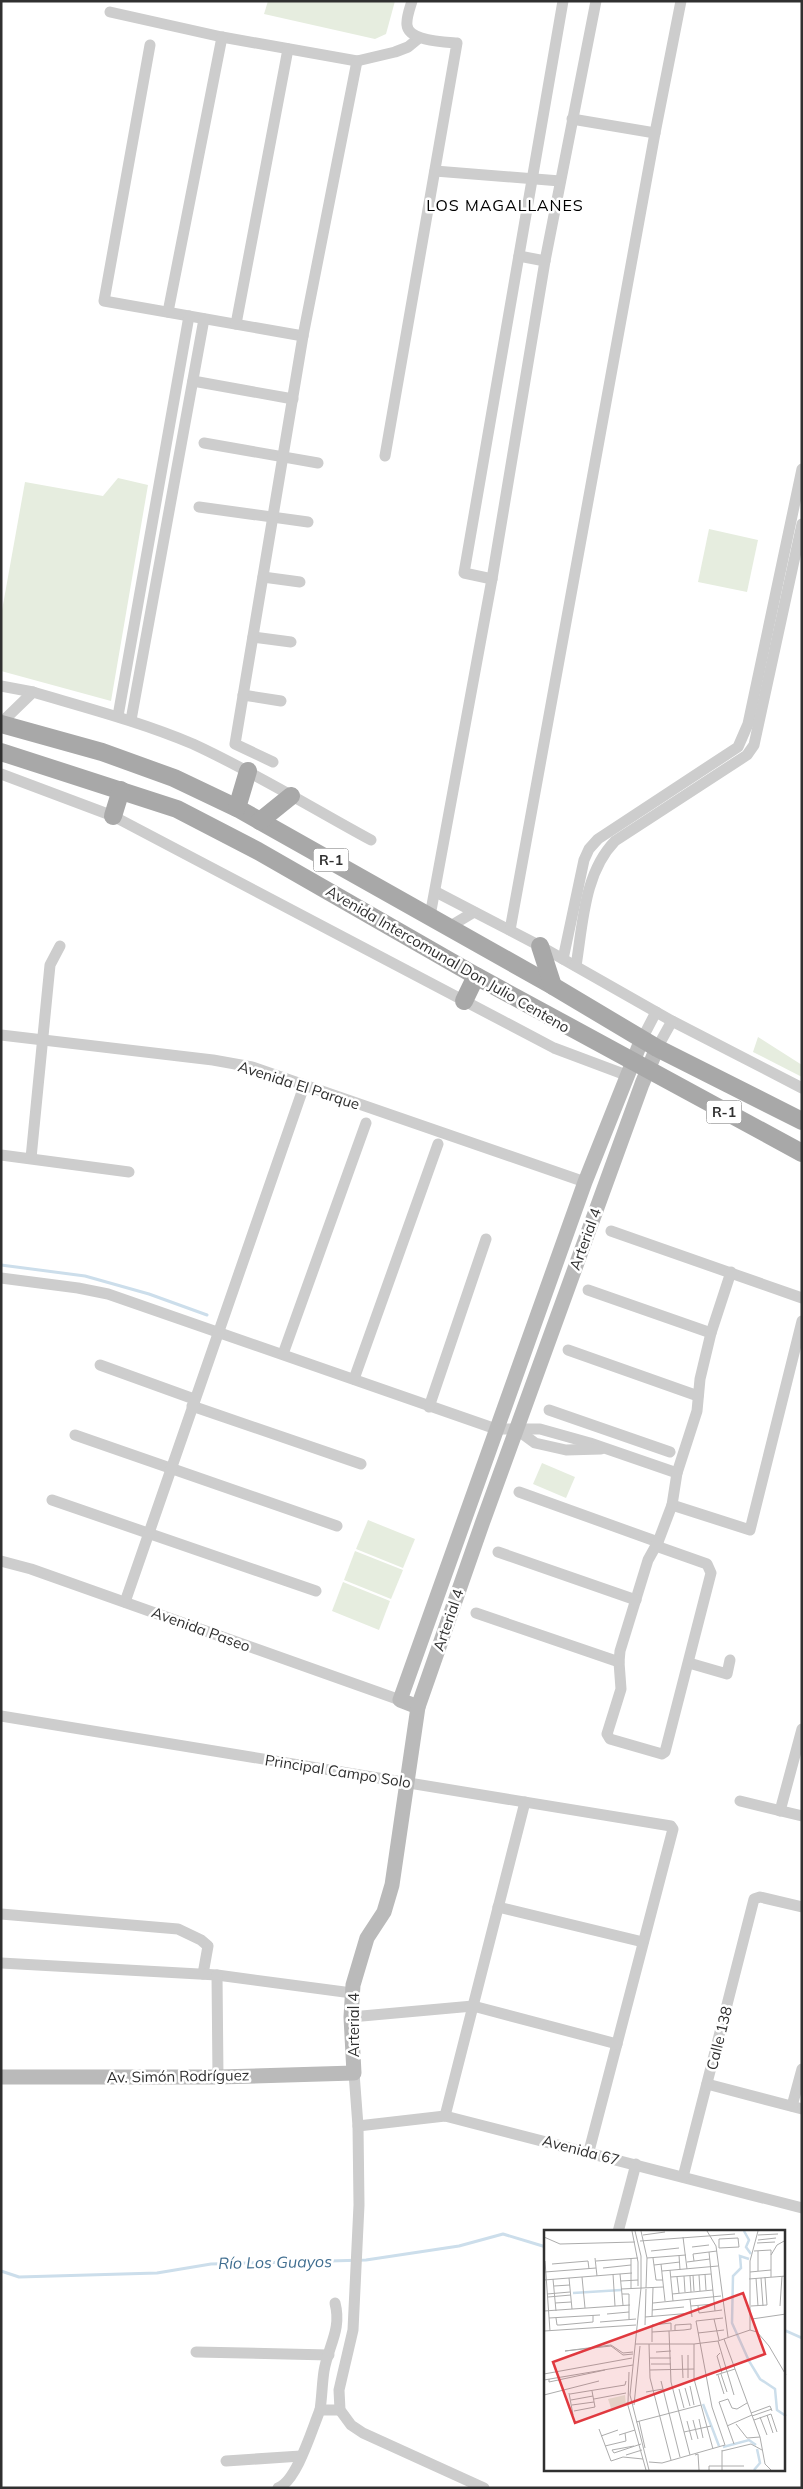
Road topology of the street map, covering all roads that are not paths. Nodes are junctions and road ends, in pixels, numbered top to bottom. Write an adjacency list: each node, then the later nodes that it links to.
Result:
1 (412, 1): 7 (street)
2 (562, 1): 14 (street)
3 (596, 1): 11 (street)
4 (681, 1): 12 (street)
5 (110, 12): 6 (street)
6 (222, 37): 9 (street); 18 (street)
7 (419, 38): 10 (street); 13 (street)
8 (150, 45): 18 (street)
9 (288, 49): 10 (street); 21 (street)
10 (357, 61): 22 (street)
11 (572, 119): 12 (street); 15 (street)
12 (655, 133): 64 (street)
13 (435, 171): 14 (street); 26 (street)
14 (532, 180): 15 (street); 16 (street)
15 (560, 181): 17 (street)
16 (519, 256): 17 (street); 38 (street)
17 (545, 261): 38 (street)
18 (168, 312): 19 (street)
19 (189, 316): 20 (street); 30 (street)
20 (204, 319): 21 (street); 23 (street)
21 (236, 324): 22 (street)
22 (303, 336): 24 (street)
23 (193, 381): 24 (street); 31 (street)
24 (293, 399): 27 (street)
25 (204, 443): 27 (street)
26 (385, 456)
27 (283, 457): 28 (street); 33 (street)
28 (318, 463)
29 (802, 469): 36 (street)
30 (158, 496): 31 (street); 46 (street)
31 (172, 498): 47 (street)
32 (199, 507): 33 (street)
33 (273, 517): 34 (street); 37 (street)
34 (308, 522)
35 (802, 524): 36 (street)
36 (785, 575): 49 (street)
37 (263, 577): 39 (street); 40 (street)
38 (492, 579): 60 (street)
39 (300, 582)
40 (253, 637): 41 (street); 44 (street)
41 (291, 642)
42 (1, 686): 43 (street)
43 (33, 692): 46 (street); 48 (street, Avenida Intercomunal Don Julio Centeno)
44 (243, 696): 45 (street); 51 (street)
45 (281, 701)
46 (118, 716): 47 (street)
47 (131, 720): 52 (street)
48 (1, 724): 56 (main road, Avenida Intercomunal Don Julio Centeno / R-1)
49 (747, 746): 67 (street); 68 (street)
50 (1, 752): 54 (main road, Avenida Intercomunal Don Julio Centeno / R-1)
51 (273, 762)
52 (248, 771): 55 (street); 56 (main road)
53 (1, 774): 57 (street, Avenida Intercomunal Don Julio Centeno)
54 (121, 790): 57 (main road); 69 (main road, Avenida Intercomunal Don Julio Centeno / R-1)
55 (292, 796): 58 (main road); 59 (street)
56 (237, 808): 58 (main road, Avenida Intercomunal Don Julio Centeno / R-1)
57 (113, 816): 71 (street, Avenida Intercomunal Don Julio Centeno)
58 (260, 821): 62 (main road, Avenida Intercomunal Don Julio Centeno / R-1)
59 (371, 840)
60 (436, 892): 61 (street); 62 (street)
61 (474, 912): 63 (street); 64 (street)
62 (430, 916): 63 (main road, Avenida Intercomunal Don Julio Centeno / R-1)
63 (449, 927): 70 (main road, Avenida Intercomunal Don Julio Centeno / R-1)
64 (510, 930): 66 (street)
65 (60, 946): 75 (street)
66 (540, 946): 67 (street); 70 (main road)
67 (563, 958): 68 (street)
68 (576, 966): 72 (street)
69 (476, 976): 71 (main road); 78 (main road, Avenida Intercomunal Don Julio Centeno / R-1)
70 (553, 986): 76 (main road, Avenida Intercomunal Don Julio Centeno / R-1)
71 (464, 1001): 78 (street, Avenida Intercomunal Don Julio Centeno)
72 (656, 1012): 73 (street); 76 (street, Arterial 4)
73 (672, 1021): 77 (street, Arterial 4); 81 (street)
74 (1, 1035): 75 (street, Avenida El Parque)
75 (42, 1038): 80 (street, Avenida El Parque); 87 (street)
76 (642, 1038): 77 (main road, Avenida Intercomunal Don Julio Centeno / R-1); 78 (street, Arterial 4)
77 (657, 1048): 79 (street, Arterial 4); 82 (main road, Avenida Intercomunal Don Julio Centeno / R-1)
78 (628, 1068): 79 (main road, Avenida Intercomunal Don Julio Centeno / R-1); 89 (street, Arterial 4)
79 (647, 1070): 85 (main road, Avenida Intercomunal Don Julio Centeno / R-1); 90 (street, Arterial 4)
80 (304, 1086): 89 (street, Avenida El Parque); 98 (street)
81 (802, 1088)
82 (802, 1121)
83 (366, 1123): 101 (street)
84 (438, 1144): 103 (street)
85 (802, 1153)
86 (1, 1154): 87 (street)
87 (31, 1158): 88 (street)
88 (129, 1172)
89 (585, 1182): 90 (street); 109 (street, Arterial 4)
90 (604, 1188): 108 (street, Arterial 4)
91 (611, 1231): 93 (street)
92 (486, 1239): 106 (street)
93 (731, 1272): 96 (street); 99 (street)
94 (1, 1278): 98 (street)
95 (588, 1290): 99 (street)
96 (802, 1298)
97 (802, 1321): 119 (street)
98 (218, 1332): 101 (street); 105 (street)
99 (711, 1333): 104 (street)
100 (568, 1350): 104 (street)
101 (283, 1354): 103 (street)
102 (100, 1365): 105 (street)
103 (354, 1379): 106 (street)
104 (698, 1396): 116 (street)
105 (193, 1402): 114 (street); 115 (street)
106 (429, 1407): 109 (street)
107 (549, 1410): 111 (street)
108 (516, 1429): 109 (street); 113 (street); 133 (street, Arterial 4)
109 (496, 1430): 132 (street, Arterial 4)
110 (76, 1435): 115 (street)
111 (633, 1439): 112 (street); 113 (street)
112 (670, 1452)
113 (626, 1457): 116 (street)
114 (361, 1464)
115 (170, 1468): 120 (street); 121 (street)
116 (677, 1473): 119 (street)
117 (519, 1492): 122 (street)
118 (52, 1500): 121 (street)
119 (672, 1505): 122 (street)
120 (337, 1526)
121 (148, 1533): 125 (street); 127 (street)
122 (657, 1544): 126 (street); 131 (street)
123 (498, 1552): 126 (street)
124 (1, 1560): 127 (street, Avenida Paseo)
125 (316, 1591)
126 (636, 1600): 130 (street)
127 (124, 1602): 132 (street, Avenida Paseo)
128 (476, 1613): 130 (street)
129 (730, 1660): 131 (street)
130 (618, 1662): 131 (street)
131 (689, 1663)
132 (400, 1700): 133 (street)
133 (418, 1706): 136 (street, Arterial 4)
134 (1, 1716): 136 (street, Principal Campo Solo)
135 (802, 1729): 139 (street)
136 (406, 1782): 138 (street, Principal Campo Solo); 148 (street, Arterial 4)
137 (740, 1801): 139 (street)
138 (525, 1802): 141 (street); 144 (street, Principal Campo Solo)
139 (780, 1811): 140 (street)
140 (802, 1816)
141 (498, 1907): 144 (street); 149 (street)
142 (802, 1907): 156 (street, Calle 138)
143 (1, 1914): 146 (street)
144 (643, 1942): 151 (street)
145 (1, 1963): 146 (street)
146 (203, 1974): 147 (street)
147 (217, 1975): 148 (street); 155 (street)
148 (352, 1992): 150 (street, Arterial 4)
149 (473, 2006): 150 (street); 151 (street); 158 (street)
150 (351, 2017): 153 (street, Arterial 4)
151 (617, 2044): 160 (street)
152 (802, 2069): 157 (street)
153 (354, 2073): 155 (street, Av. Simón Rodríguez); 159 (street, Arterial 4)
154 (1, 2077): 155 (street, Av. Simón Rodríguez)
155 (218, 2077)
156 (707, 2084): 157 (street); 162 (street, Calle 138)
157 (797, 2107)
158 (445, 2116): 159 (street, Avenida 67); 160 (street, Avenida 67)
159 (358, 2126): 169 (street, Arterial 4)
160 (588, 2151): 161 (street, Avenida 67)
161 (636, 2164): 162 (street, Avenida 67); 164 (street)
162 (683, 2177): 163 (street, Avenida 67)
163 (802, 2208)
164 (619, 2230)
165 (335, 2303): 167 (street)
166 (196, 2352): 167 (street)
167 (329, 2355): 168 (street)
168 (320, 2410): 169 (street); 170 (street)
169 (340, 2410): 172 (street)
170 (301, 2456): 171 (street); 173 (street)
171 (226, 2461)
172 (464, 2484): 174 (street)
173 (278, 2488)
174 (484, 2488)

